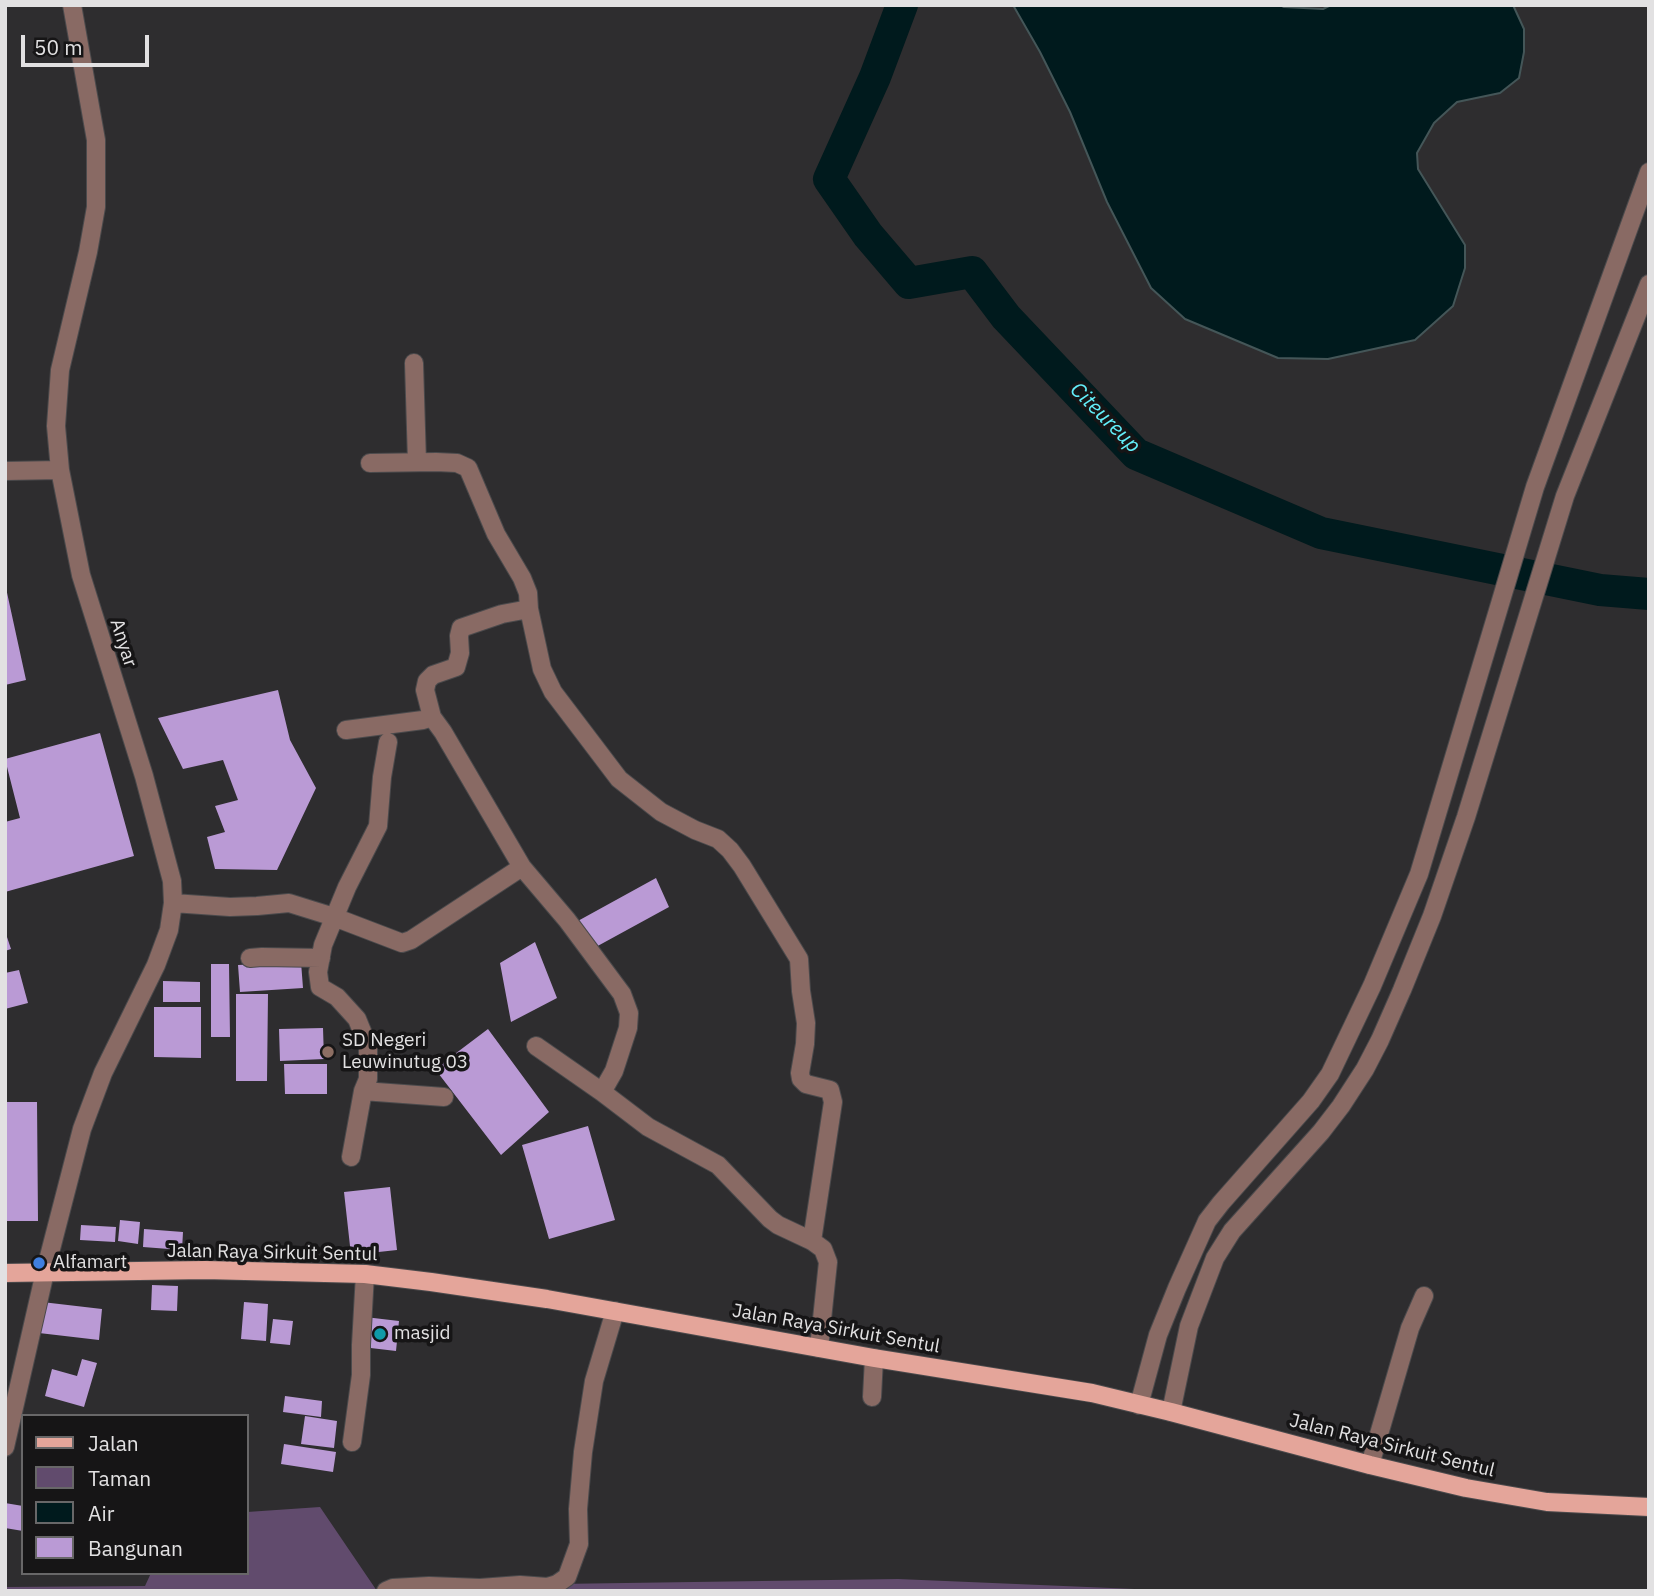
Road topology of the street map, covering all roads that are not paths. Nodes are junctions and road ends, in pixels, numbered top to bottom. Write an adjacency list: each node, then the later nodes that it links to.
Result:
1 (72, 5): 7 (street, Anyar)
2 (1649, 172): 10 (street)
3 (1649, 284): 11 (street)
4 (414, 363): 6 (street)
5 (370, 463): 6 (street)
6 (417, 463): 9 (street)
7 (60, 470): 8 (street); 16 (street, Anyar)
8 (5, 471)
9 (529, 609): 12 (street); 25 (street)
10 (1485, 656): 11 (street); 29 (street)
11 (1511, 666): 30 (street)
12 (432, 717): 13 (street); 15 (street)
13 (346, 730)
14 (388, 742): 17 (street)
15 (522, 866): 17 (street); 22 (street)
16 (173, 904): 17 (street); 26 (street, Anyar)
17 (334, 917): 19 (street)
18 (250, 958): 19 (street)
19 (321, 958): 21 (street)
20 (536, 1046): 22 (street)
21 (363, 1091): 23 (street); 24 (street)
22 (602, 1092): 25 (street)
23 (444, 1097)
24 (351, 1157)
25 (811, 1241): 33 (street)
26 (45, 1272): 27 (main road, Jalan Raya Sirkuit Sentul); 28 (main road, Jalan Raya Sirkuit Sentul); 39 (street, Anyar)
27 (5, 1273)
28 (365, 1274): 32 (main road, Jalan Raya Sirkuit Sentul); 38 (street)
29 (1177, 1288): 30 (street); 36 (street)
30 (1200, 1295): 37 (street)
31 (1424, 1296): 40 (street)
32 (615, 1311): 33 (main road, Jalan Raya Sirkuit Sentul); 42 (street)
33 (819, 1348): 34 (main road, Jalan Raya Sirkuit Sentul)
34 (874, 1358): 35 (street); 36 (main road, Jalan Raya Sirkuit Sentul)
35 (872, 1397)
36 (1139, 1405): 37 (main road, Jalan Raya Sirkuit Sentul)
37 (1171, 1412): 40 (main road, Jalan Raya Sirkuit Sentul)
38 (352, 1442)
39 (5, 1447)
40 (1370, 1465): 41 (main road, Jalan Raya Sirkuit Sentul)
41 (1649, 1507)
42 (386, 1591)

